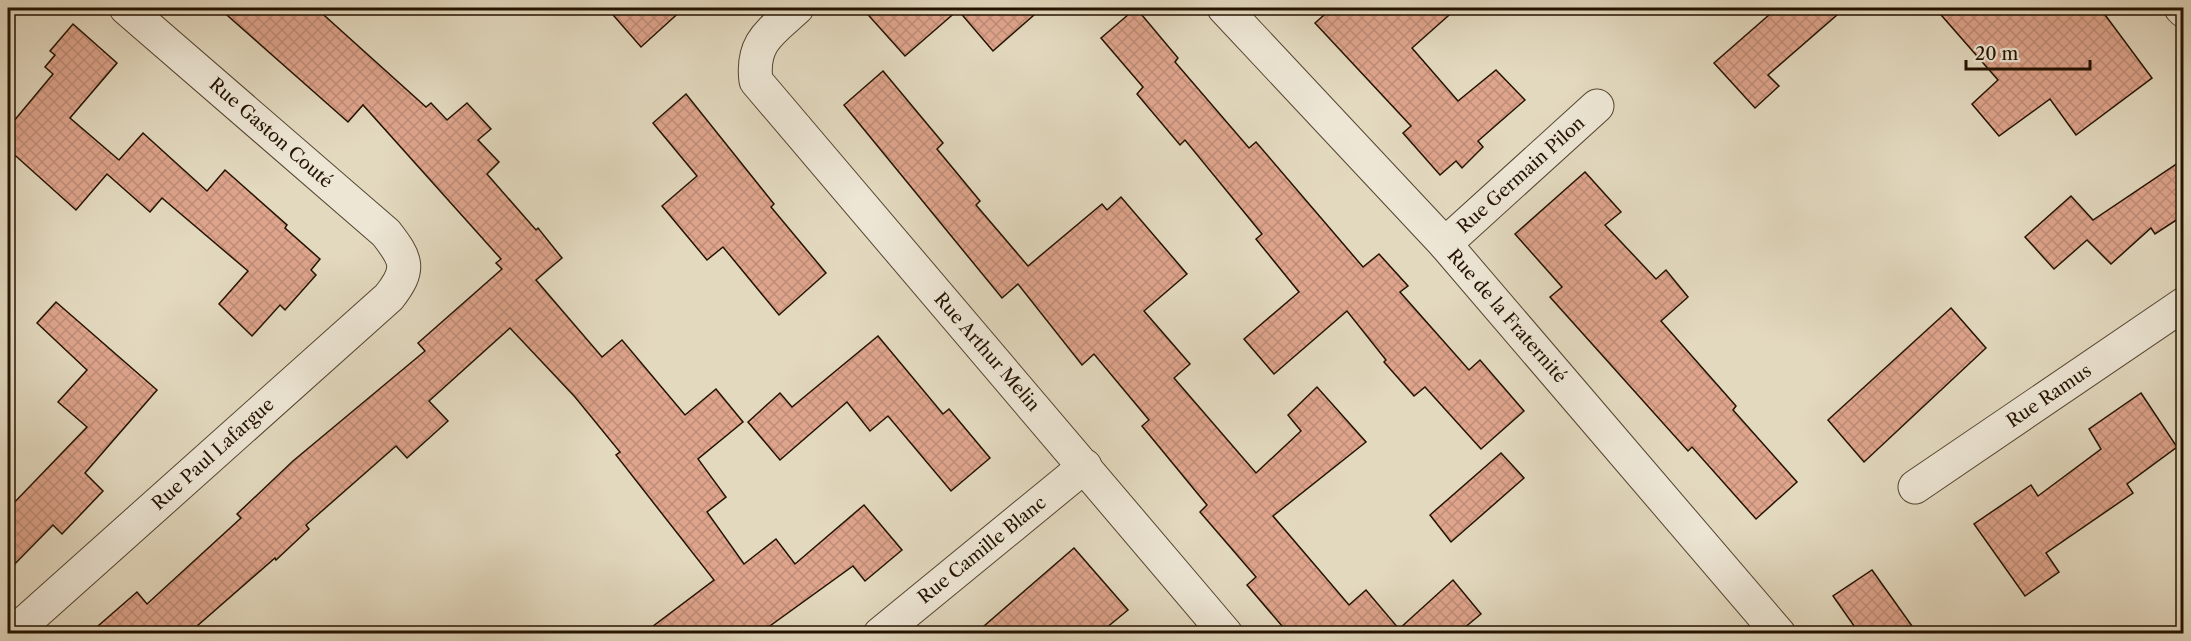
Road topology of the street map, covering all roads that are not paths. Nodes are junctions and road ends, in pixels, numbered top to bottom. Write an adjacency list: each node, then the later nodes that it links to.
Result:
1 (126, 8): 8 (street, Rue Gaston Couté)
2 (797, 8): 10 (street, Rue Arthur Melin)
3 (1224, 8): 7 (street, Rue de la Fraternité)
4 (2181, 8): 5 (street)
5 (2184, 11)
6 (1597, 106): 7 (street, Rue Germain Pilon)
7 (1445, 244): 15 (street, Rue de la Fraternité)
8 (406, 267): 12 (street, Rue Paul Lafargue)
9 (2184, 304): 11 (street, Rue Ramus)
10 (1085, 466): 13 (street, Rue Camille Blanc); 14 (street, Rue Arthur Melin)
11 (1915, 487)
12 (12, 633)
13 (880, 633)
14 (1226, 633)
15 (1779, 633)

